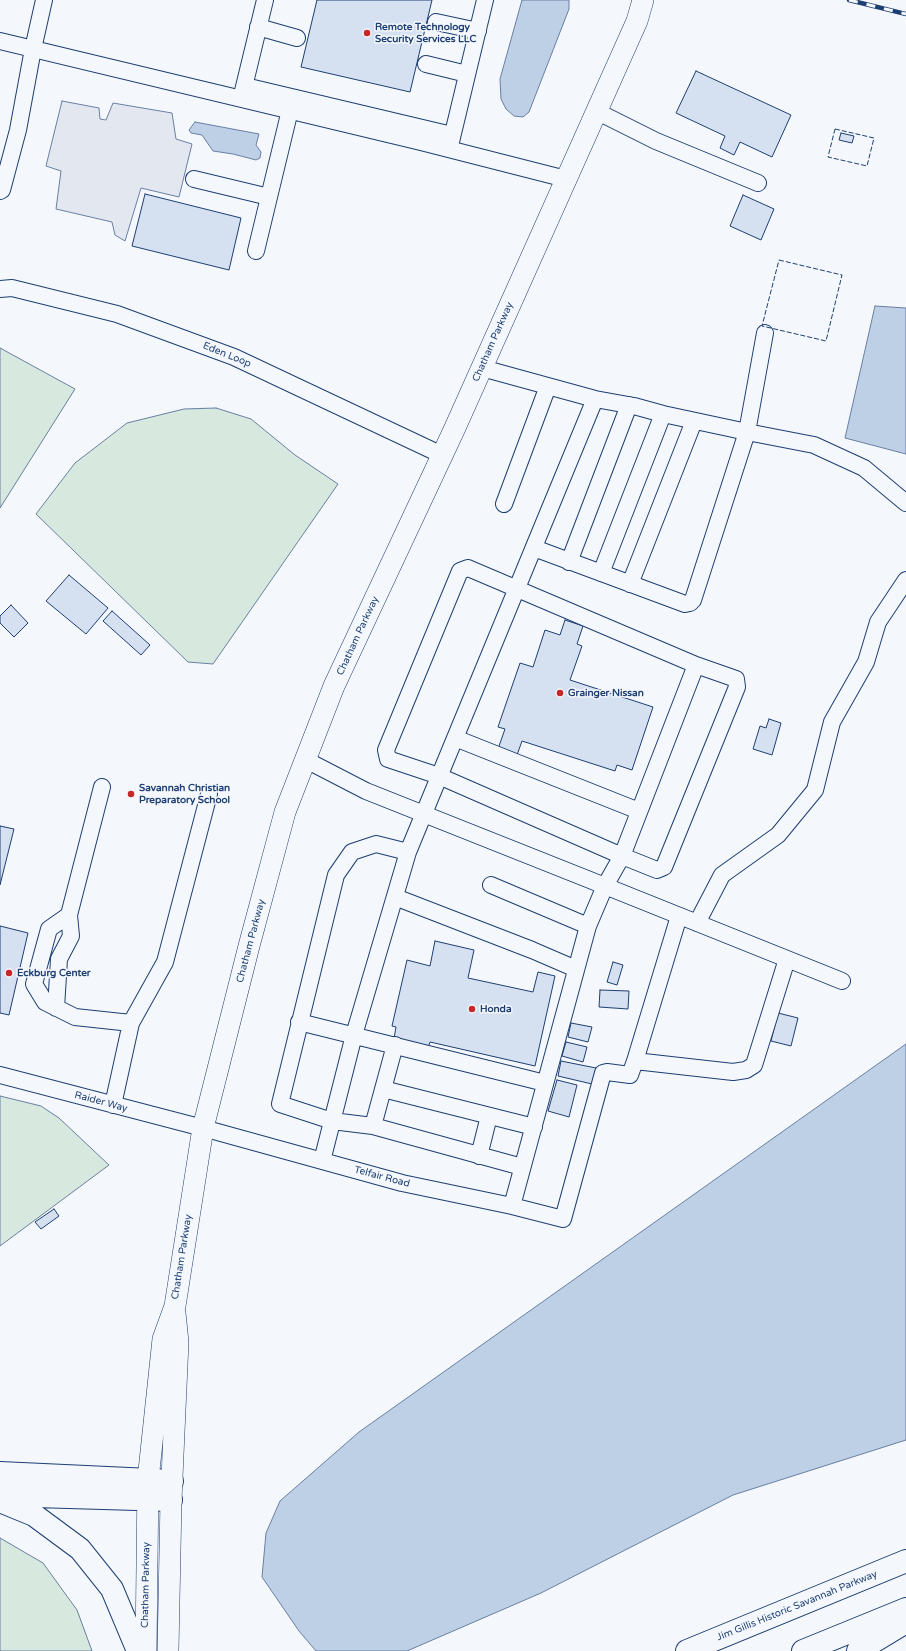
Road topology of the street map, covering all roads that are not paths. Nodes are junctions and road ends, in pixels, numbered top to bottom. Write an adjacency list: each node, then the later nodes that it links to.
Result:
1 (44, 0): 10 (street)
2 (265, 0): 6 (street)
3 (485, 0): 7 (street)
4 (643, 0): 15 (main road, Chatham Parkway)
5 (436, 22): 7 (street)
6 (258, 27): 8 (street); 13 (street)
7 (478, 31): 12 (street)
8 (297, 38)
9 (0, 41): 10 (street)
10 (33, 49): 13 (street); 20 (street)
11 (426, 64): 12 (street)
12 (467, 74): 16 (street)
13 (243, 92): 14 (street); 16 (street)
14 (290, 110): 16 (street); 21 (street)
15 (596, 112): 18 (main road, Chatham Parkway); 19 (street)
16 (451, 142): 18 (street)
17 (194, 179): 21 (street)
18 (566, 179): 25 (main road, Chatham Parkway)
19 (758, 183)
20 (0, 191)
21 (269, 197): 22 (street)
22 (256, 251)
23 (0, 289): 32 (street, Eden Loop)
24 (765, 333): 31 (street)
25 (482, 368): 26 (street); 32 (main road, Chatham Parkway)
26 (548, 386): 27 (street); 34 (street)
27 (595, 399): 28 (street); 35 (street)
28 (629, 405): 29 (street); 36 (street)
29 (663, 414): 30 (street); 37 (street)
30 (694, 421): 31 (street); 39 (street)
31 (747, 432): 33 (street); 39 (street)
32 (442, 455): 43 (main road, Chatham Parkway)
33 (906, 503)
34 (504, 504)
35 (534, 548): 36 (street); 40 (street)
36 (570, 562): 37 (street)
37 (601, 574): 39 (street)
38 (906, 580): 56 (street)
39 (630, 584)
40 (517, 588): 41 (street); 42 (street); 44 (street)
41 (696, 665): 47 (street); 50 (street)
42 (455, 738): 44 (street); 47 (street)
43 (306, 760): 48 (street); 75 (main road, Chatham Parkway)
44 (439, 776): 48 (street); 50 (street)
45 (102, 787): 54 (street)
46 (209, 794): 63 (street)
47 (639, 811): 50 (street)
48 (423, 813): 49 (street); 52 (street)
49 (408, 852): 53 (street); 62 (street)
50 (622, 856): 52 (street)
51 (491, 885): 57 (street)
52 (605, 886): 55 (street); 57 (street)
53 (395, 897): 59 (street); 64 (street)
54 (69, 915): 61 (street); 61 (street)
55 (679, 916): 56 (street); 66 (street)
56 (697, 923): 58 (street)
57 (588, 926): 59 (street)
58 (787, 959): 60 (street); 66 (street)
59 (576, 969): 68 (street)
60 (842, 981)
61 (56, 1008): 63 (street)
62 (299, 1022): 64 (street); 72 (street)
63 (131, 1023): 70 (street)
64 (354, 1035): 65 (street); 72 (street)
65 (395, 1046): 68 (street); 69 (street)
66 (635, 1061): 79 (street, Telfair Road)
67 (0, 1075): 70 (street, Raider Way)
68 (545, 1083): 74 (street)
69 (383, 1090): 71 (street); 73 (street)
70 (113, 1105): 75 (street, Raider Way)
71 (489, 1116): 74 (street); 76 (street)
72 (332, 1121): 73 (street); 77 (street)
73 (373, 1126): 76 (street)
74 (534, 1127): 78 (street)
75 (203, 1128): 77 (street, Telfair Road); 80 (main road, Chatham Parkway)
76 (479, 1156): 78 (street)
77 (322, 1161): 79 (street, Telfair Road)
78 (522, 1167): 79 (street)
79 (512, 1206)
80 (174, 1306): 82 (main road, Chatham Parkway); 83 (main road, Chatham Parkway)
81 (0, 1473): 82 (highway)
82 (147, 1490): 83 (highway); 84 (highway); 90 (main road, Chatham Parkway)
83 (172, 1490): 91 (main road, Chatham Parkway)
84 (0, 1495)
85 (0, 1501): 89 (highway)
86 (906, 1561): 92 (highway, Jim Gillis Historic Savannah Parkway)
87 (906, 1609): 93 (highway)
88 (906, 1622): 94 (highway)
89 (138, 1651)
90 (146, 1651)
91 (168, 1651)
92 (687, 1651)
93 (803, 1651)
94 (858, 1651)

